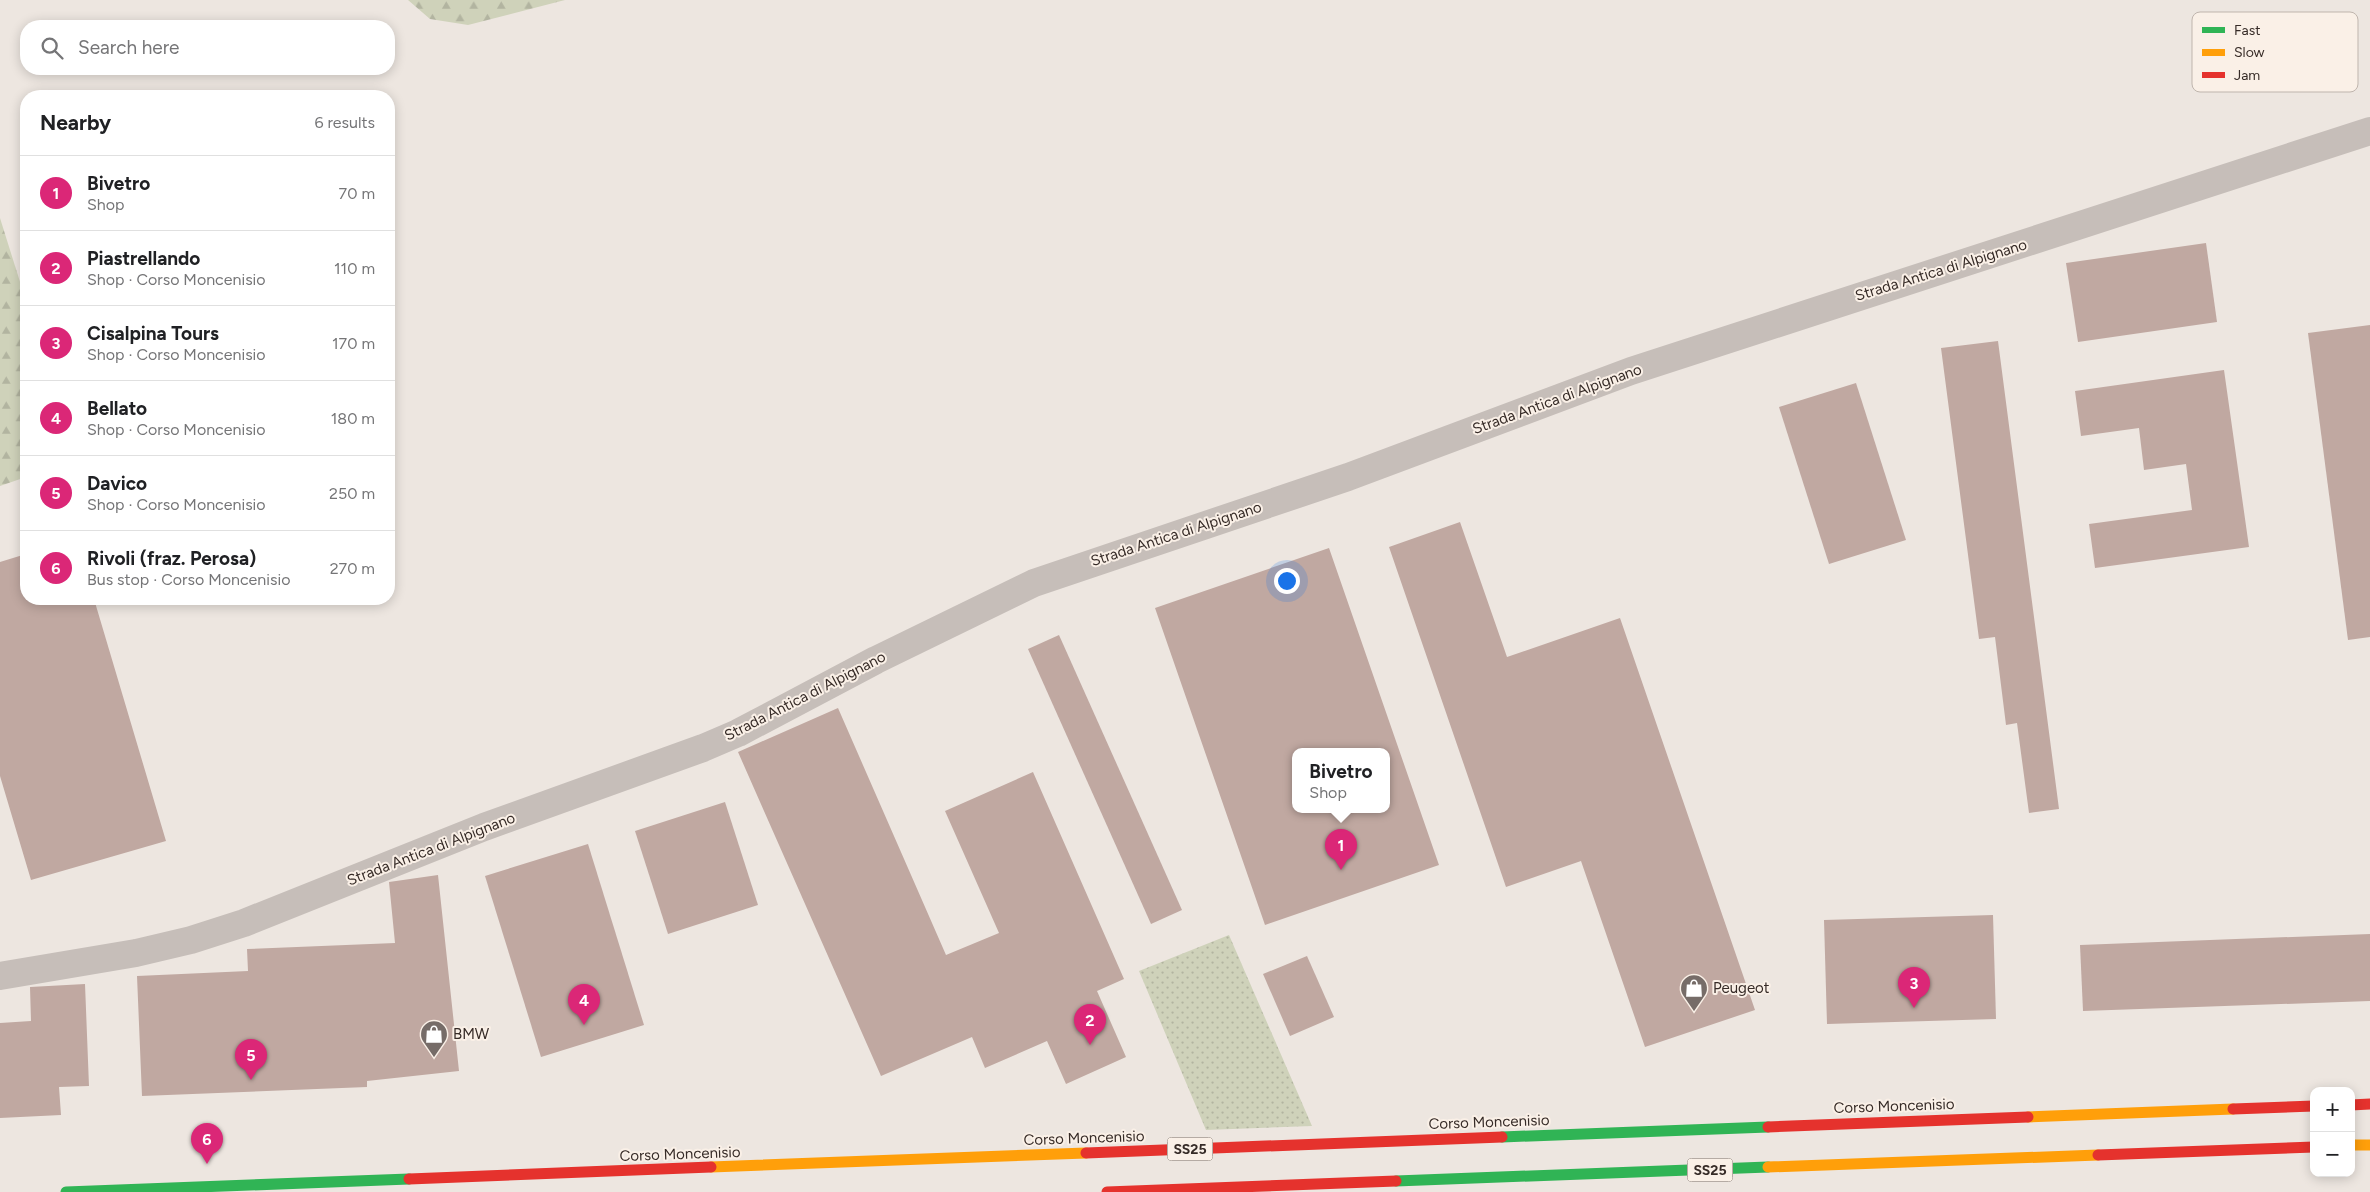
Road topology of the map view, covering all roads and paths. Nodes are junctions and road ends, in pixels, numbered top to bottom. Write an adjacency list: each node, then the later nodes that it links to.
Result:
1 (2370, 131): 2 (street, Strada Antica di Alpignano)
2 (0, 976)
3 (2370, 1104): 4 (main road)
4 (2355, 1105)
5 (2310, 1106): 11 (main road, Corso Moncenisio / SS25)
6 (2370, 1144): 7 (main road)
7 (2355, 1145)
8 (2310, 1146): 9 (main road, SS25)
9 (1429, 1179): 10 (main road, SS25); 13 (street)
10 (1160, 1191): 12 (main road, SS25)
11 (66, 1192)
12 (1107, 1192)
13 (1390, 1192)

